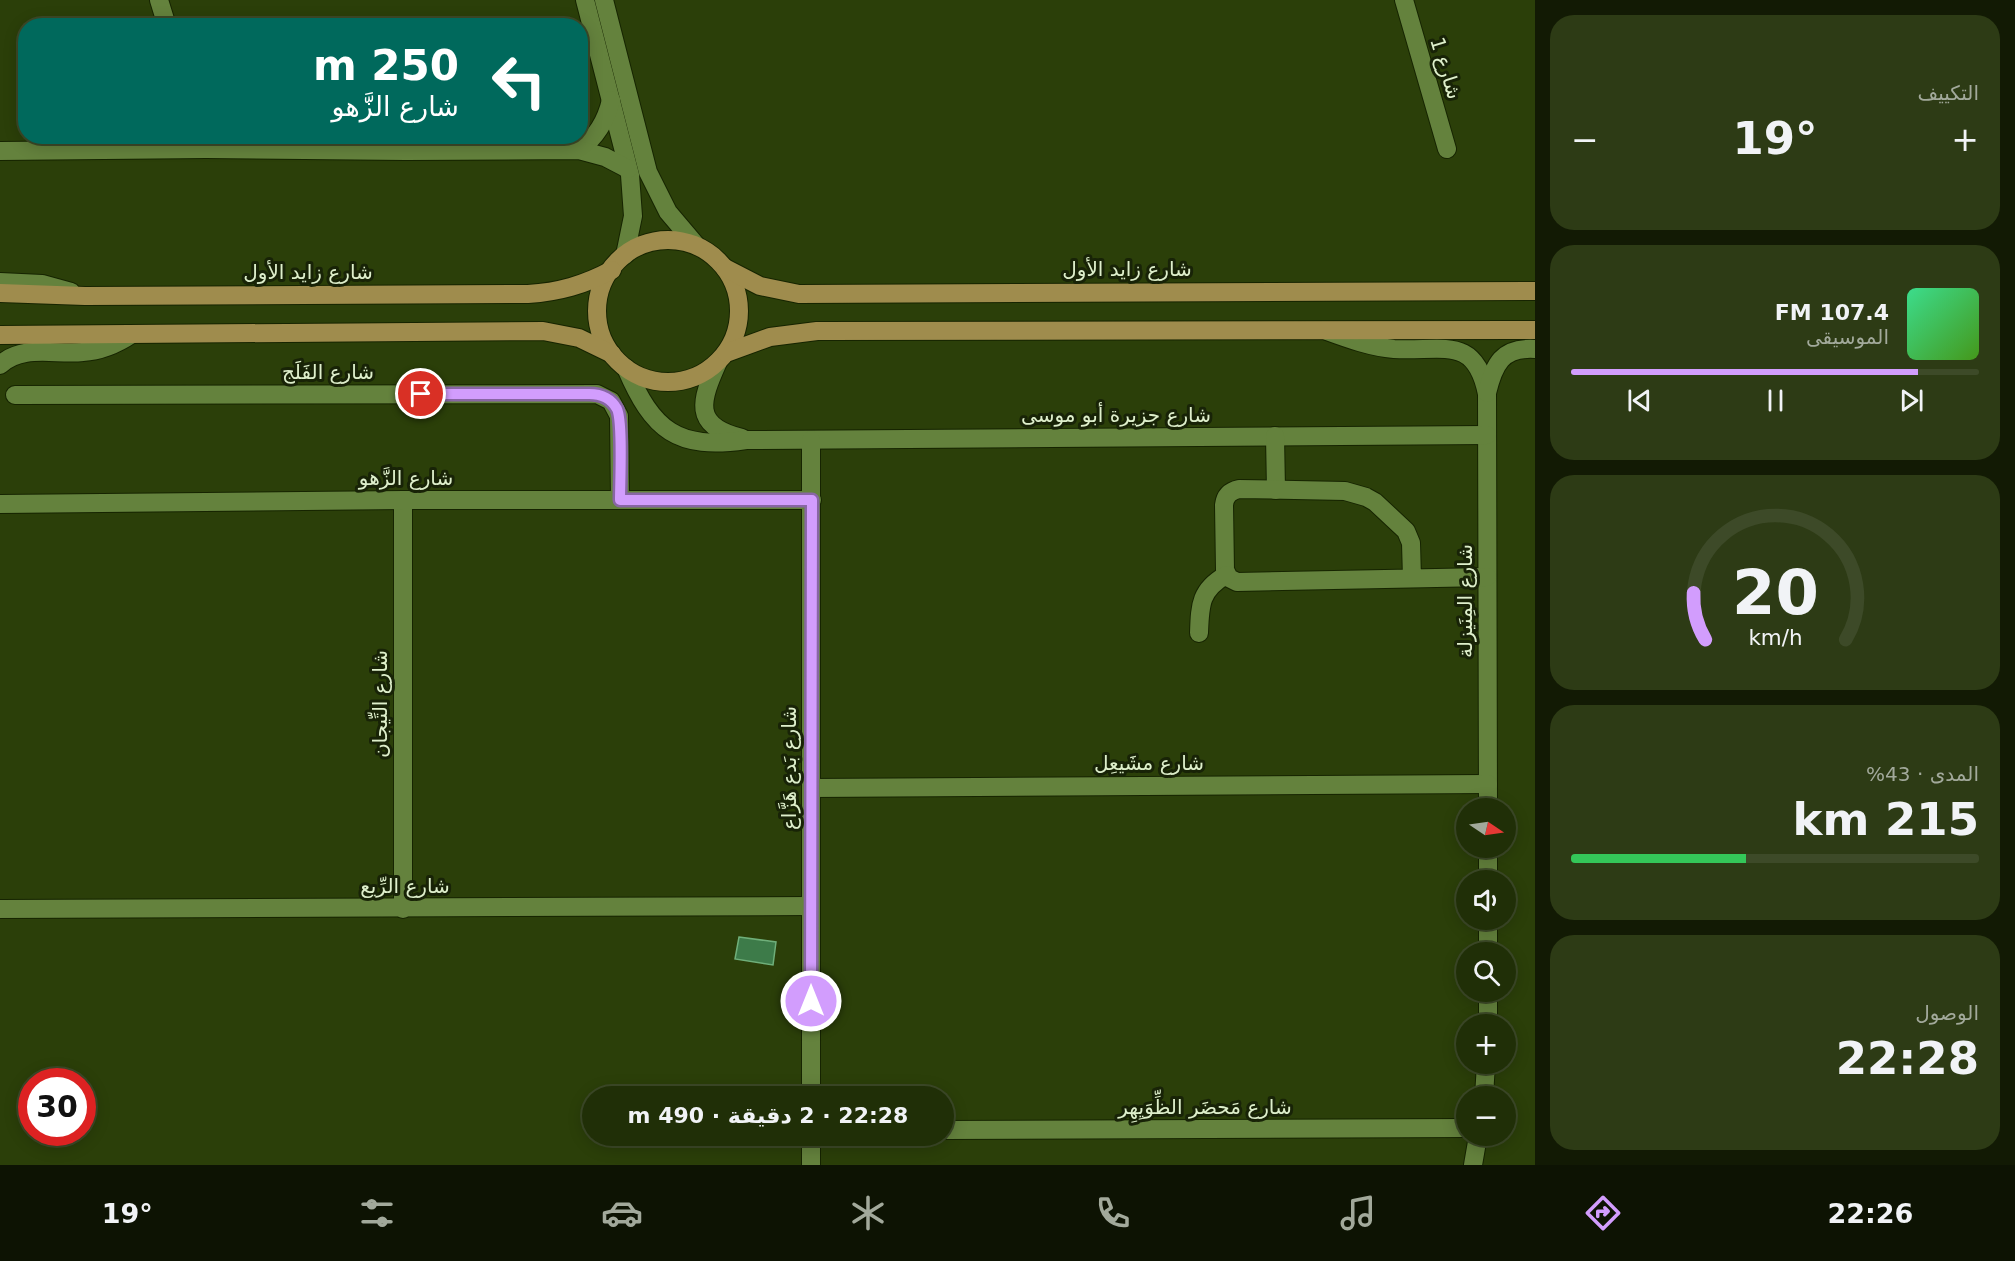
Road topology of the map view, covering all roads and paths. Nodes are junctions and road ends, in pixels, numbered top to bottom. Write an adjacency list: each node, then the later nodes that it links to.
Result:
1 (159, 0): 5 (street)
2 (585, 0): 6 (street)
3 (603, 0): 15 (street)
4 (1404, 0): 11 (street, شارع 1)
5 (165, 18)
6 (611, 99): 7 (street); 14 (street)
7 (588, 142)
8 (178, 144): 13 (street)
9 (229, 144): 12 (street)
10 (586, 144): 12 (street)
11 (1447, 149)
12 (579, 150): 14 (street)
13 (0, 151)
14 (628, 169): 16 (street)
15 (696, 245): 16 (main road); 17 (main road)
16 (625, 255): 18 (main road)
17 (725, 268): 20 (main road, شارع زايد الأول); 29 (main road)
18 (612, 270): 22 (main road, شارع زايد الأول); 28 (main road)
19 (0, 282): 22 (street)
20 (1535, 291)
21 (0, 293): 22 (main road, شارع زايد الأول)
22 (85, 296)
23 (1535, 330): 24 (main road)
24 (1327, 331): 29 (main road); 32 (street, شارع المِنَيزلة)
25 (132, 334): 26 (main road); 28 (main road); 30 (street)
26 (0, 335)
27 (1535, 349): 32 (street, شارع المِنَيزلة)
28 (612, 354): 31 (main road)
29 (722, 357): 31 (main road); 36 (street, شارع جزيرة أبو موسى)
30 (0, 365)
31 (626, 368): 36 (street, شارع جزيرة أبو موسى)
32 (1487, 394): 34 (street, شارع المِنَيزلة)
33 (15, 395): 40 (street, شارع الفَلَج)
34 (1487, 435): 35 (street, شارع جزيرة أبو موسى); 44 (street, شارع المِنَيزلة)
35 (1275, 436): 37 (street, شارع جزيرة أبو موسى); 38 (street)
36 (746, 440): 37 (street, شارع جزيرة أبو موسى)
37 (812, 440): 41 (street, شارع بَدع هَزَّاع)
38 (1276, 490): 43 (street); 45 (street)
39 (403, 500): 40 (street, شارع الزَّهو); 42 (street, شارع الزَّهو); 52 (street, شارع التِّيجان)
40 (620, 500): 41 (street, شارع الزَّهو)
41 (812, 500): 48 (street, شارع بَدع هَزَّاع)
42 (0, 504)
43 (1226, 575): 45 (street); 46 (street)
44 (1487, 577): 45 (street); 47 (street, شارع المِنَيزلة)
45 (1412, 578)
46 (1199, 633)
47 (1488, 784): 48 (street, شارع مشَيعِل); 49 (street, شارع المِنَيزلة)
48 (811, 788): 50 (street, شارع بَدع هَزَّاع)
49 (1488, 798)
50 (811, 906): 52 (street, شارع الرِّيع); 53 (street, شارع بَدع هَزَّاع)
51 (0, 909): 52 (street, شارع الرِّيع)
52 (403, 909)
53 (811, 1086)
54 (1456, 1128): 55 (street, شارع مَحضَر الظِّوَيِهِر)
55 (954, 1130)
56 (811, 1146): 58 (street)
57 (1476, 1146): 59 (street)
58 (811, 1165)
59 (1473, 1165)

